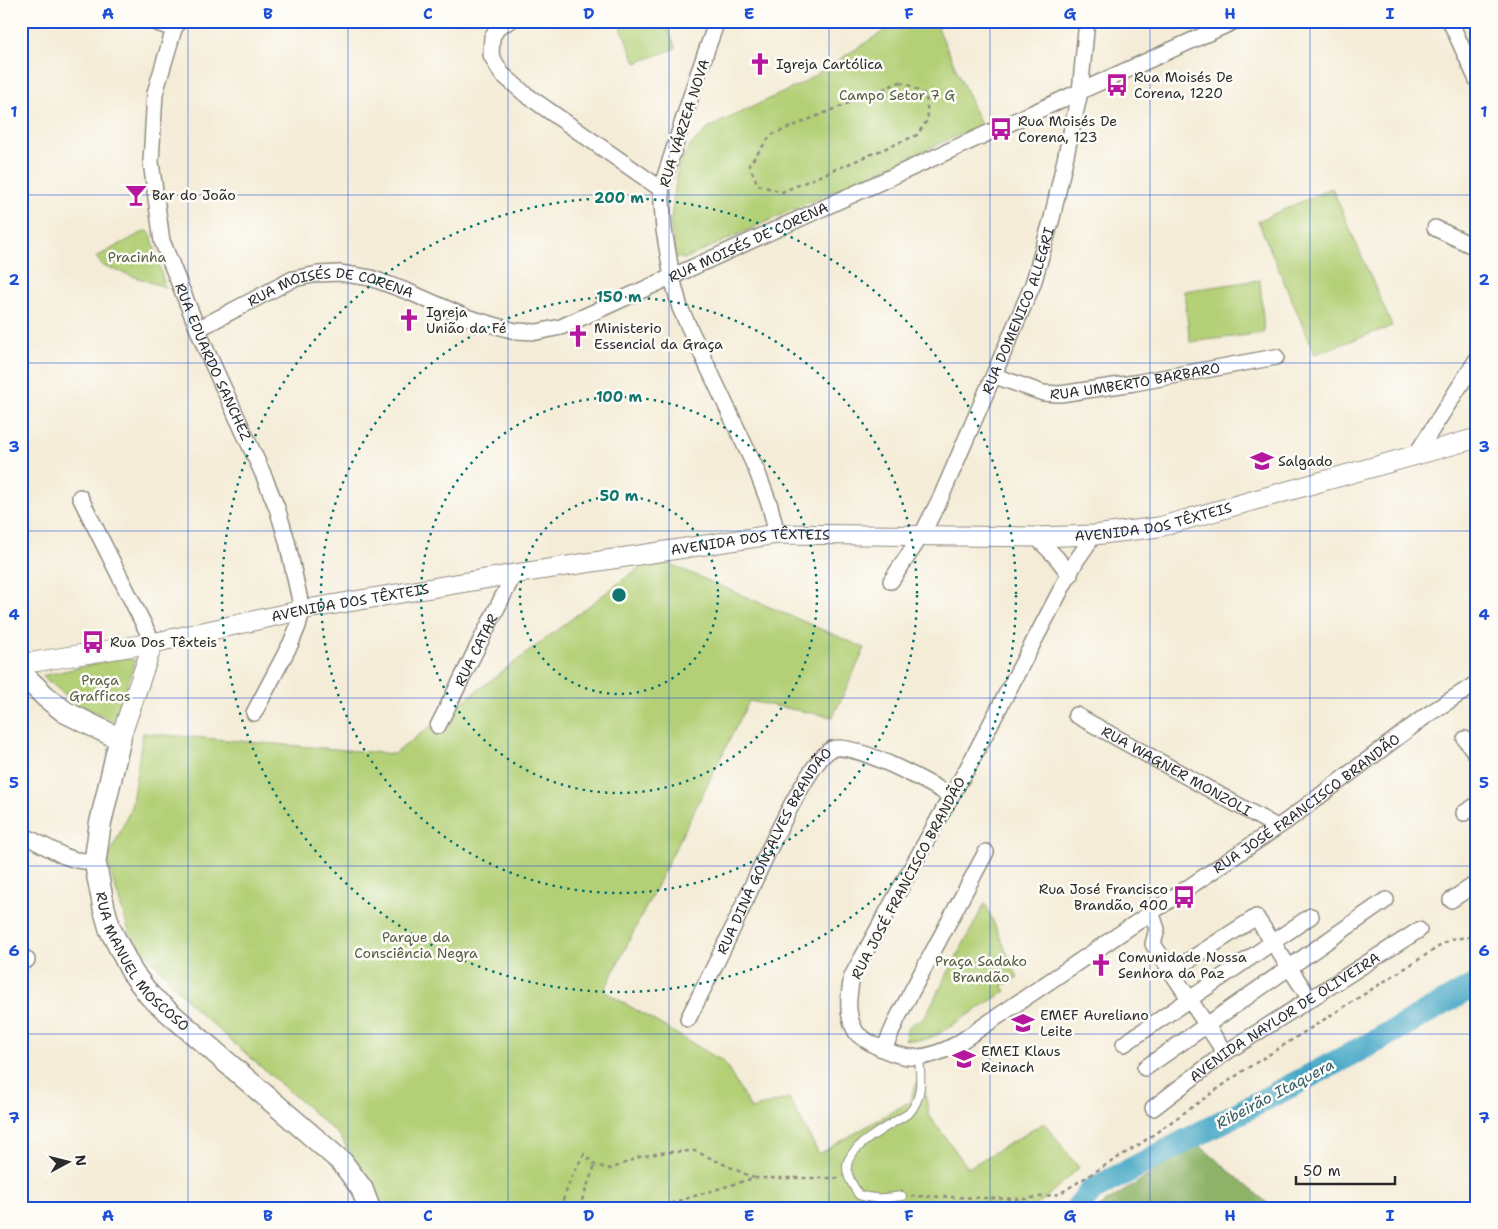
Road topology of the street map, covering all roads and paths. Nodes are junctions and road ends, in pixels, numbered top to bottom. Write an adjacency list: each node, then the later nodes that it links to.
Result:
1 (151, 21): 7 (street)
2 (510, 21): 11 (street)
3 (717, 21): 11 (street, RUA VÁRZEA NOVA)
4 (1088, 21): 10 (street, RUA DOMENICO ALLEGRI)
5 (1235, 21): 10 (street, RUA MOISÉS DE CORENA)
6 (1450, 21): 8 (street)
7 (176, 25): 15 (street, RUA EDUARDO SANCHEZ)
8 (1477, 80)
9 (900, 82): 9 (path)
10 (1080, 92): 14 (street, RUA MOISÉS DE CORENA); 18 (street, RUA DOMENICO ALLEGRI)
11 (662, 190): 14 (street, RUA VÁRZEA NOVA)
12 (1435, 228): 13 (street)
13 (1477, 248)
14 (672, 277): 15 (street, RUA MOISÉS DE CORENA); 22 (street, RUA VÁRZEA NOVA)
15 (198, 329): 29 (street, RUA EDUARDO SANCHEZ)
16 (1276, 357): 18 (street, RUA UMBERTO BARBARO)
17 (1477, 359): 20 (street)
18 (994, 376): 24 (street, RUA DOMENICO ALLEGRI)
19 (1477, 438): 20 (street, AVENIDA DOS TÊXTEIS)
20 (1415, 456): 23 (street, AVENIDA DOS TÊXTEIS)
21 (80, 497): 30 (street)
22 (777, 534): 24 (street, AVENIDA DOS TÊXTEIS); 26 (street, AVENIDA DOS TÊXTEIS)
23 (1094, 535): 25 (street, AVENIDA DOS TÊXTEIS); 27 (street, RUA JOSÉ FRANCISCO BRANDÃO)
24 (921, 536): 25 (street, AVENIDA DOS TÊXTEIS); 28 (street, RUA DOMENICO ALLEGRI)
25 (1036, 537): 27 (street)
26 (514, 574): 29 (street, AVENIDA DOS TÊXTEIS); 36 (street, RUA CATAR)
27 (1070, 575): 40 (street, RUA JOSÉ FRANCISCO BRANDÃO)
28 (892, 580)
29 (302, 610): 30 (street, AVENIDA DOS TÊXTEIS); 34 (street)
30 (153, 643): 31 (street, AVENIDA DOS TÊXTEIS); 37 (street, RUA MANUEL MOSCOSO)
31 (21, 664)
32 (21, 673): 37 (main road)
33 (1477, 683): 43 (street, RUA JOSÉ FRANCISCO BRANDÃO)
34 (254, 713)
35 (1076, 715): 43 (street, RUA WAGNER MONZOLI)
36 (438, 726)
37 (120, 739): 46 (main road, RUA MANUEL MOSCOSO)
38 (1465, 739): 39 (street)
39 (1477, 755)
40 (951, 796): 58 (street, RUA DINÁ GONÇALVES BRANDÃO); 61 (street, RUA JOSÉ FRANCISCO BRANDÃO)
41 (1477, 804): 42 (street)
42 (1464, 813)
43 (1277, 827): 50 (street, RUA JOSÉ FRANCISCO BRANDÃO)
44 (21, 834): 46 (street)
45 (986, 852): 61 (street)
46 (95, 862): 70 (main road, RUA MANUEL MOSCOSO)
47 (1477, 883): 49 (street)
48 (1386, 900): 54 (street)
49 (1451, 900)
50 (1151, 912): 55 (street); 63 (street, RUA JOSÉ FRANCISCO BRANDÃO)
51 (1311, 916): 53 (street)
52 (1419, 930): 57 (street, AVENIDA NAYLOR DE OLIVEIRA)
53 (1273, 942): 54 (street); 55 (street); 56 (street)
54 (1290, 968): 57 (street); 59 (street)
55 (1171, 972): 56 (street)
56 (1190, 999): 59 (street); 60 (street)
57 (1310, 999): 62 (street, AVENIDA NAYLOR DE OLIVEIRA)
58 (688, 1019)
59 (1207, 1025): 62 (street); 64 (street)
60 (1124, 1044)
61 (884, 1049): 63 (street, RUA JOSÉ FRANCISCO BRANDÃO)
62 (1225, 1053): 65 (street, AVENIDA NAYLOR DE OLIVEIRA)
63 (919, 1058): 68 (lane)
64 (1145, 1068)
65 (1153, 1108)
66 (595, 1165): 67 (path); 71 (path); 72 (path)
67 (754, 1178): 68 (path); 73 (path)
68 (849, 1178): 69 (lane)
69 (902, 1196)
70 (369, 1208)
71 (560, 1208)
72 (579, 1208)
73 (655, 1208)

